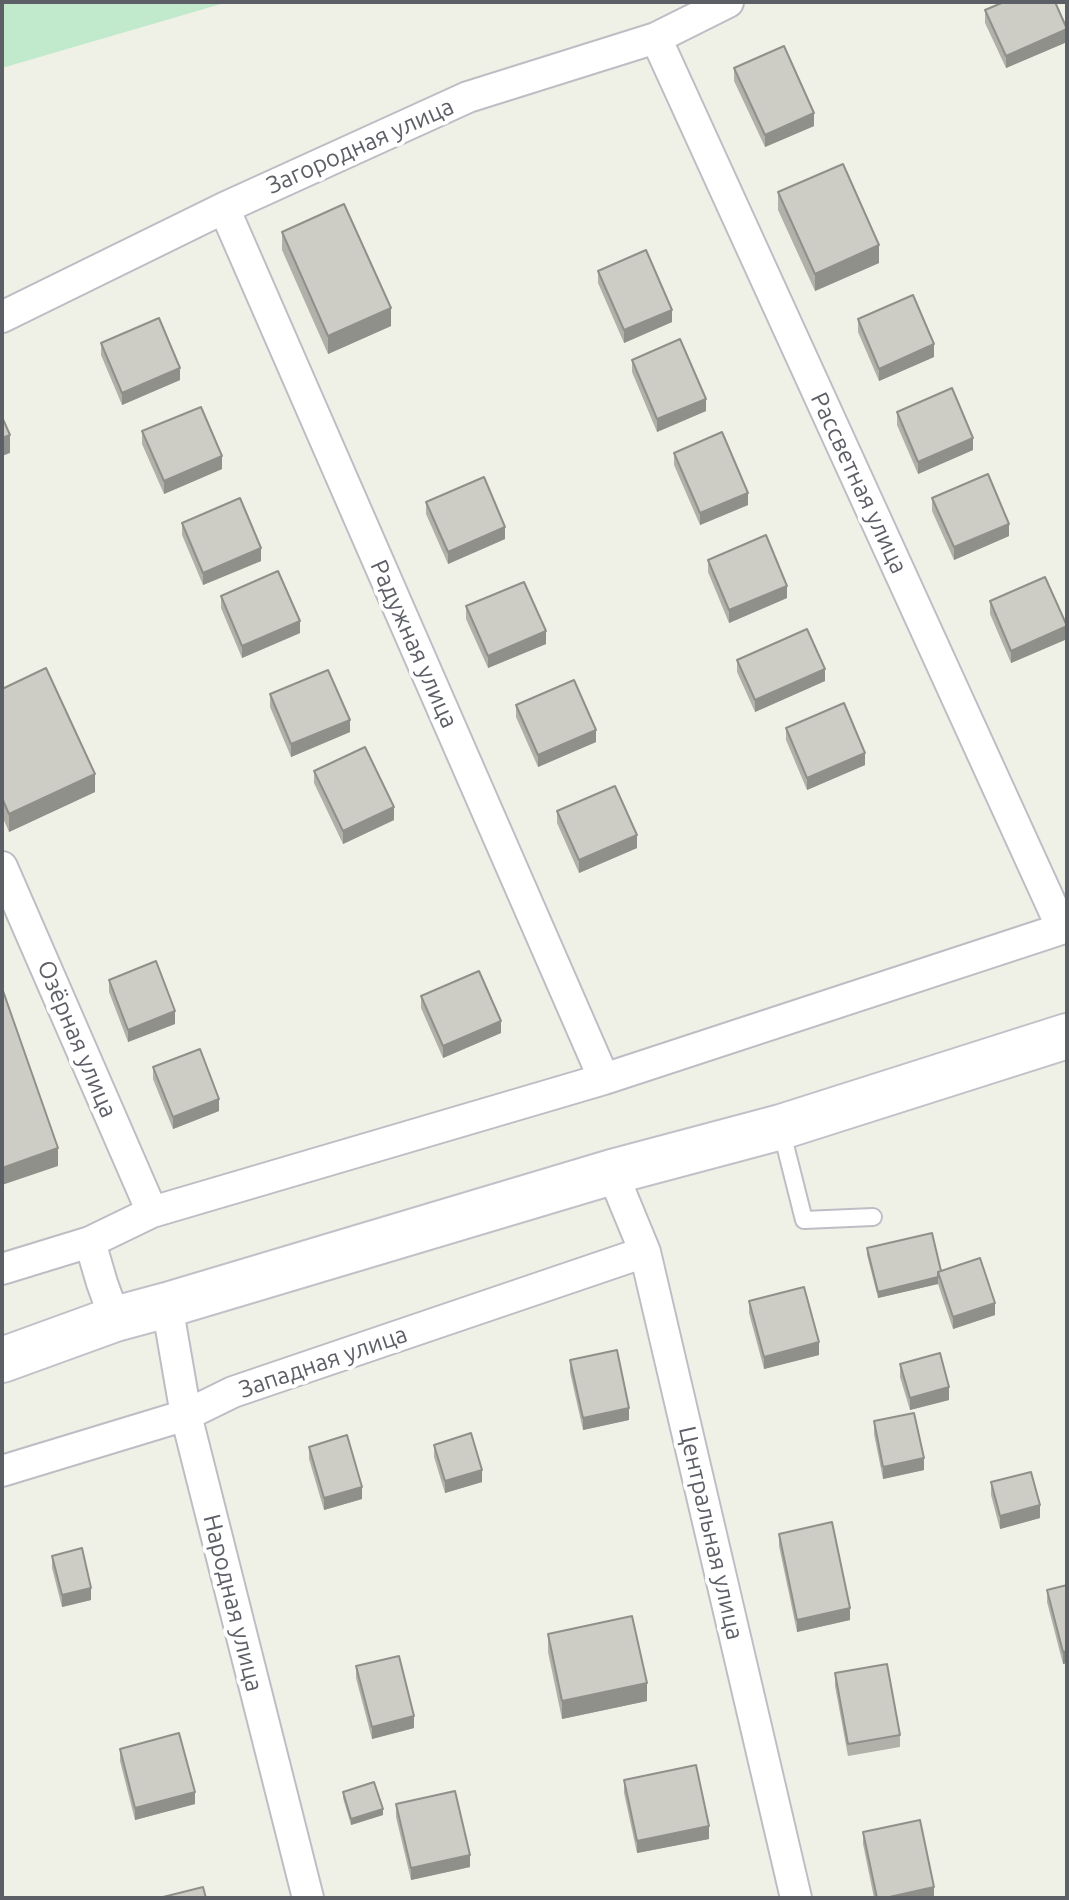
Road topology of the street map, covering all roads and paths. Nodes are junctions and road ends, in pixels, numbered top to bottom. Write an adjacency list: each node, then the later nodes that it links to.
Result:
1 (728, 2): 2 (street, Загородная улица)
2 (656, 38): 3 (street, Загородная улица); 6 (street, Рассветная улица)
3 (224, 208): 4 (street, Загородная улица); 8 (street, Радужная улица)
4 (2, 317)
5 (2, 867): 11 (street, Озёрная улица)
6 (1065, 927): 8 (street)
7 (1066, 1041): 9 (street)
8 (604, 1079): 11 (street)
9 (781, 1127): 10 (street); 12 (lane)
10 (612, 1172): 14 (street, Центральная улица); 16 (street)
11 (152, 1212): 13 (street)
12 (873, 1217)
13 (90, 1242): 15 (street); 17 (street)
14 (645, 1252): 19 (street, Западная улица); 22 (street, Центральная улица)
15 (2, 1269)
16 (167, 1305): 17 (street); 19 (street, Народная улица)
17 (115, 1319): 18 (street)
18 (2, 1360)
19 (186, 1415): 20 (street, Западная улица); 21 (street, Народная улица)
20 (2, 1471)
21 (308, 1898)
22 (796, 1898)

